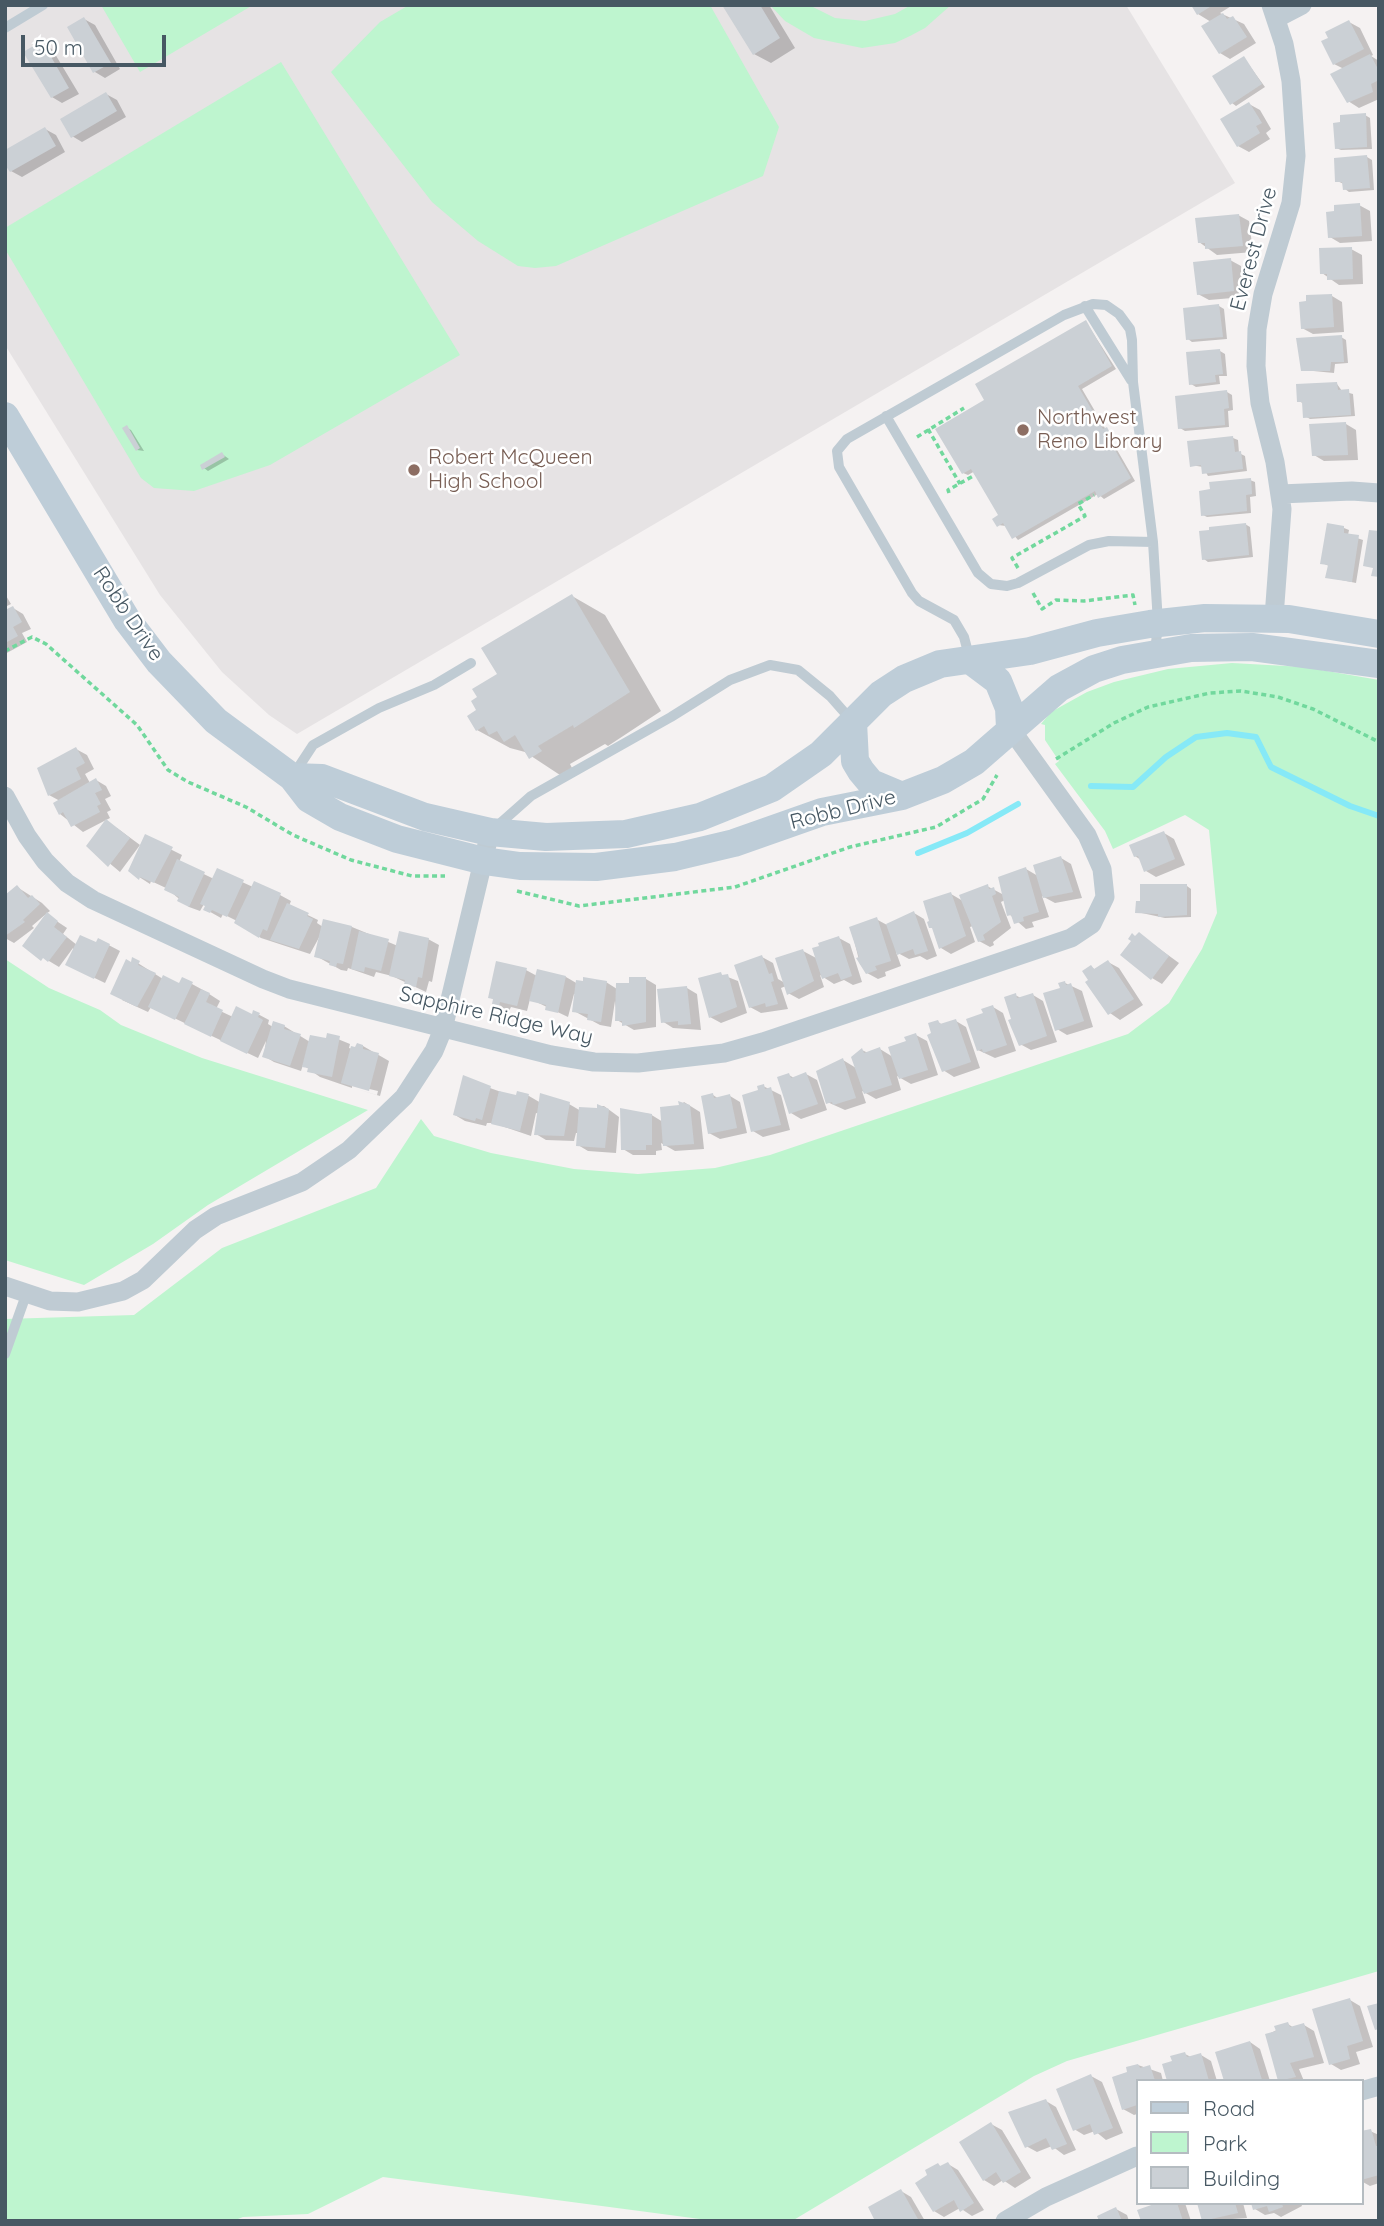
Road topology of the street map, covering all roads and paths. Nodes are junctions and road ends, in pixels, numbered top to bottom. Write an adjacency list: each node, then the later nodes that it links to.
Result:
1 (43, 5): 4 (lane)
2 (1301, 5): 3 (street)
3 (1274, 11): 16 (street, Everest Drive)
4 (5, 28)
5 (1085, 306): 6 (lane); 6 (lane); 9 (lane)
6 (1133, 382): 20 (lane)
7 (964, 408): 10 (path)
8 (5, 416): 34 (street, Robb Drive)
9 (886, 416): 20 (lane); 27 (lane)
10 (928, 429): 11 (path); 14 (path)
11 (923, 447)
12 (975, 475): 14 (path)
13 (942, 480): 15 (path)
14 (960, 484): 15 (path)
15 (948, 491): 19 (path)
16 (1280, 494): 17 (street); 24 (street, Everest Drive)
17 (1379, 494)
18 (1094, 495): 21 (path)
19 (954, 501)
20 (1153, 542): 23 (lane)
21 (1016, 575)
22 (1033, 593): 23 (path)
23 (1147, 617): 24 (street, Robb Drive); 26 (lane); 27 (street, Robb Drive)
24 (1274, 617): 25 (street, Robb Drive)
25 (1379, 634)
26 (1155, 653): 29 (street, Robb Drive); 31 (street, Robb Drive)
27 (971, 660): 30 (street, Robb Drive); 31 (street)
28 (471, 663): 34 (lane)
29 (1379, 664)
30 (853, 722): 36 (street); 37 (street, Robb Drive); 37 (lane)
31 (1010, 728): 36 (street, Robb Drive); 39 (street, Sapphire Ridge Way)
32 (1379, 741): 33 (path)
33 (1055, 760)
34 (292, 777): 37 (street, Robb Drive); 38 (street, Robb Drive)
35 (5, 796): 39 (street, Sapphire Ridge Way)
36 (902, 796): 38 (street, Robb Drive)
37 (490, 832): 38 (street)
38 (484, 861): 39 (street)
39 (443, 1029): 41 (street)
40 (5, 1286): 41 (street)
41 (26, 1295): 42 (lane)
42 (5, 1354)
43 (1136, 2156): 44 (street)
44 (1005, 2221)

